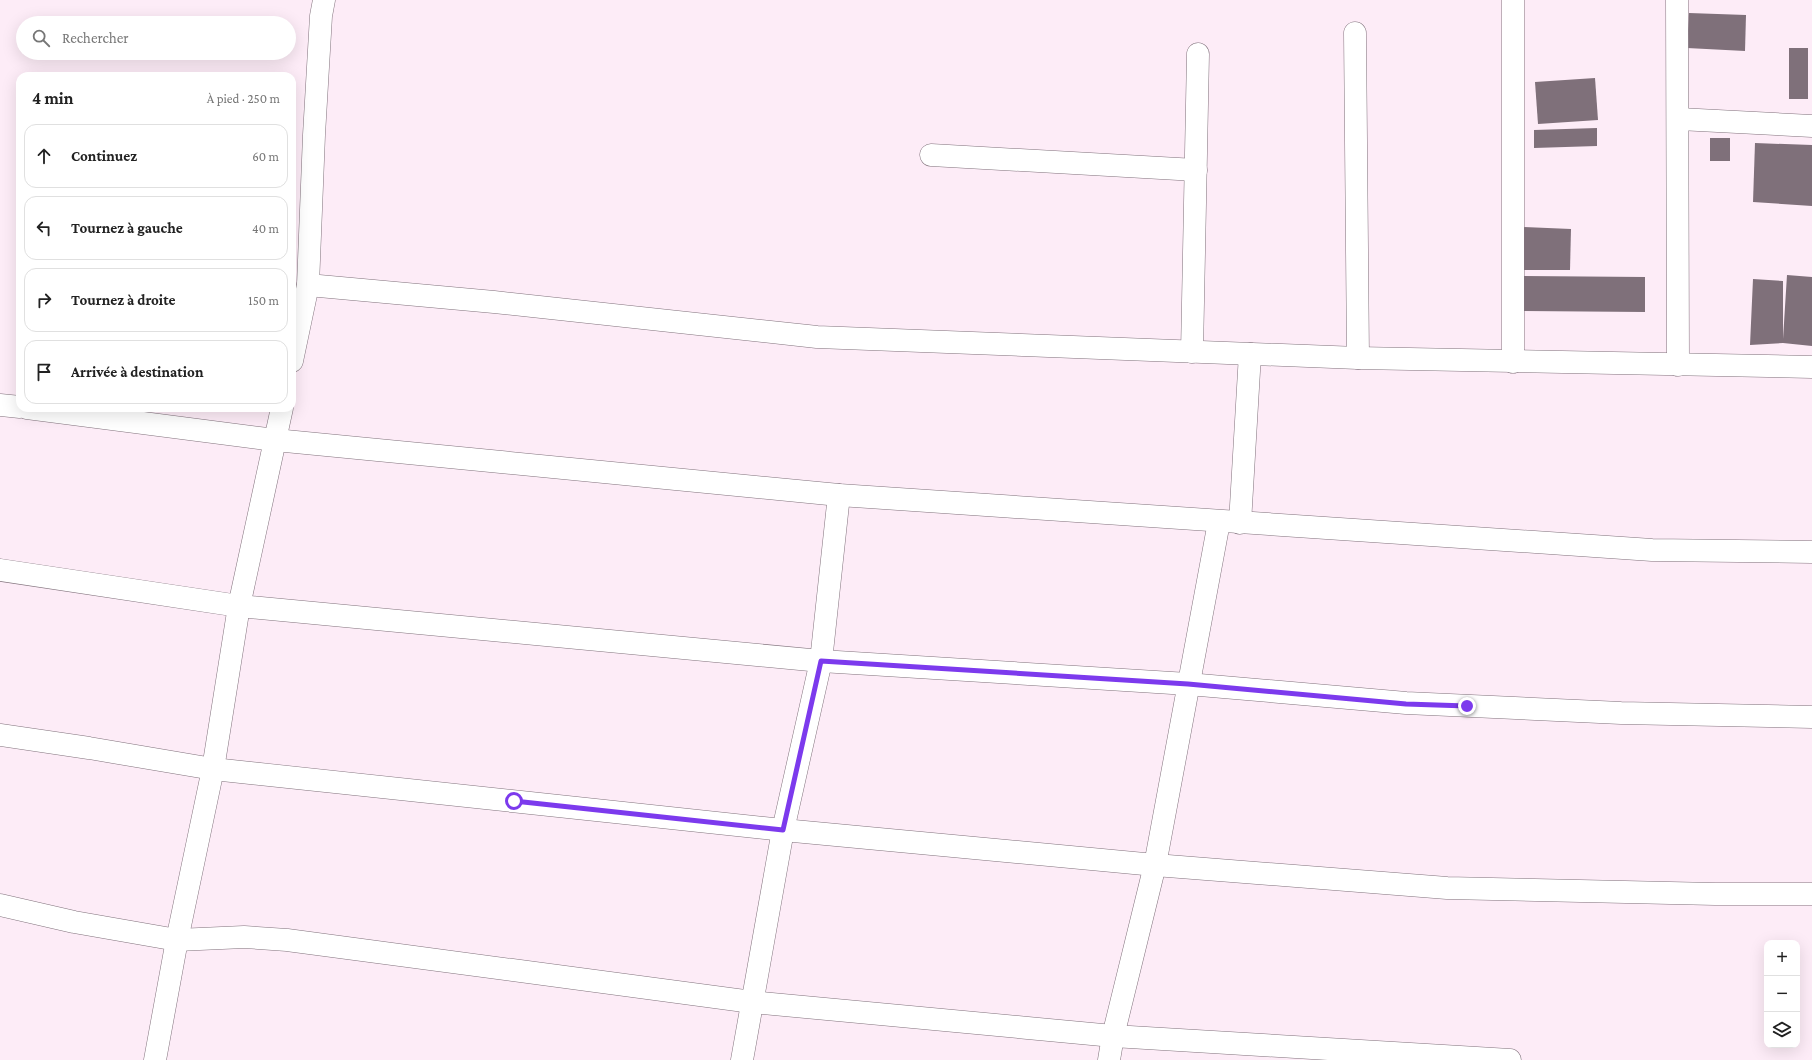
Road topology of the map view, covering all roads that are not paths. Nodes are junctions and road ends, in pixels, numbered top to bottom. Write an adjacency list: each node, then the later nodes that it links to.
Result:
1 (324, 0): 10 (street)
2 (1513, 0): 15 (street)
3 (1677, 0): 6 (street)
4 (1355, 33): 14 (street)
5 (1198, 54): 9 (street)
6 (1678, 119): 7 (street); 16 (street)
7 (1812, 126)
8 (930, 155): 9 (street)
9 (1196, 170): 12 (street)
10 (308, 285): 11 (street); 12 (street)
11 (296, 342)
12 (1192, 352): 13 (street)
13 (1250, 354): 14 (street); 25 (street)
14 (1358, 358): 15 (street)
15 (1513, 362): 16 (street)
16 (1678, 365): 17 (street)
17 (1812, 368)
18 (0, 405): 19 (street)
19 (16, 407)
20 (58, 412): 22 (street)
21 (281, 412): 22 (street)
22 (275, 440): 23 (street); 28 (street)
23 (839, 494): 24 (street); 29 (street)
24 (1219, 522): 25 (street); 30 (street)
25 (1240, 523): 26 (street)
26 (1812, 552)
27 (0, 570): 28 (street)
28 (239, 606): 29 (street); 33 (street)
29 (821, 661): 30 (street); 34 (street)
30 (1188, 684): 31 (street); 35 (street)
31 (1812, 717)
32 (0, 735): 33 (street)
33 (213, 769): 34 (street); 38 (street)
34 (783, 830): 35 (street); 39 (street)
35 (1155, 866): 36 (street); 40 (street)
36 (1812, 894)
37 (0, 905): 38 (street)
38 (177, 940): 39 (street); 41 (street)
39 (752, 1002): 40 (street); 42 (street)
40 (1113, 1036): 43 (street); 44 (street)
41 (155, 1060)
42 (742, 1060)
43 (1109, 1060)
44 (1510, 1060)

